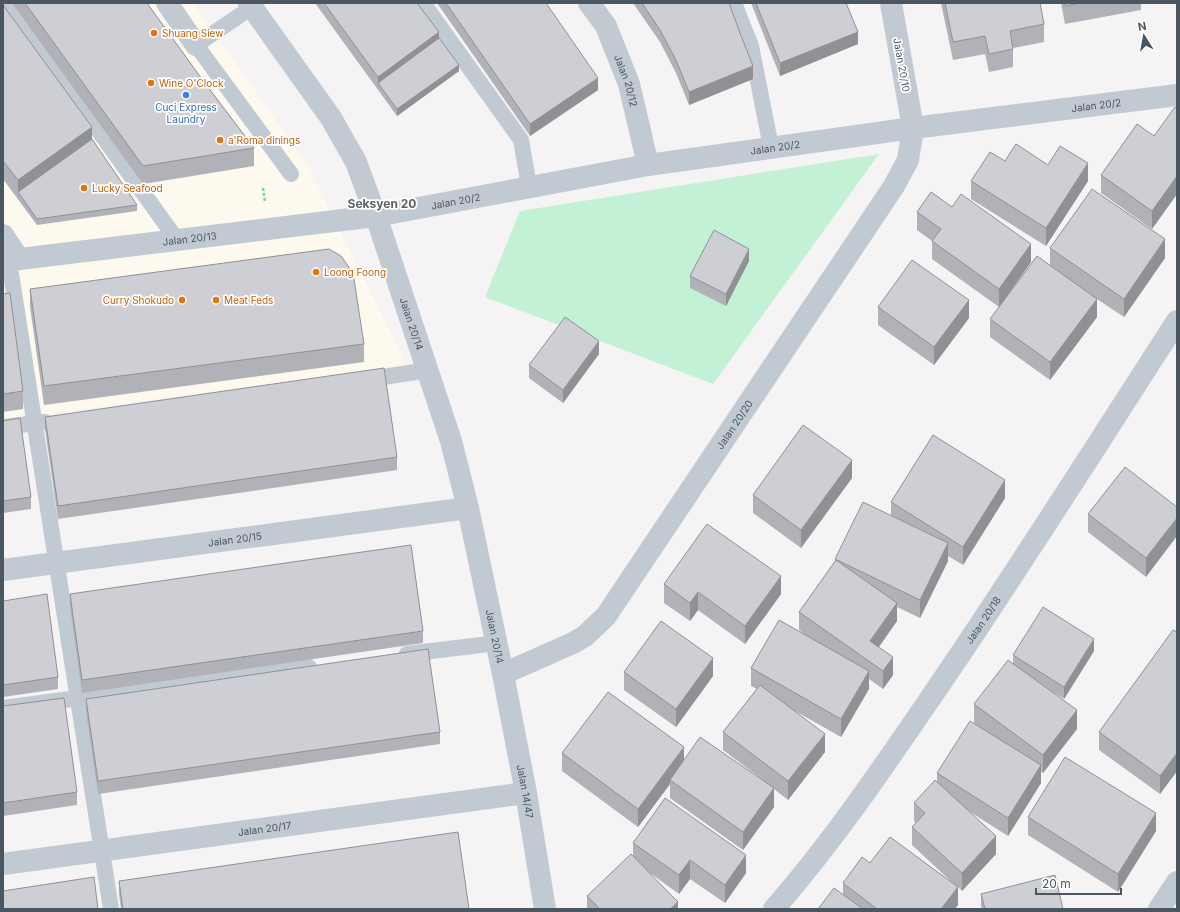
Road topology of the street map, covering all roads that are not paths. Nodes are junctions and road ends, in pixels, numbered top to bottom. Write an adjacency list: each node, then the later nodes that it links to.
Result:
1 (6, 3): 17 (lane)
2 (167, 3): 8 (street)
3 (423, 3): 14 (lane)
4 (589, 3): 12 (street, Jalan 20/12)
5 (734, 3): 11 (lane)
6 (891, 3): 10 (street, Jalan 20/10)
7 (251, 5): 8 (lane); 15 (street, Jalan 20/14)
8 (196, 45): 13 (lane)
9 (1177, 95): 10 (street, Jalan 20/2)
10 (913, 128): 11 (street, Jalan 20/2); 31 (street, Jalan 20/20)
11 (771, 147): 12 (street, Jalan 20/2)
12 (648, 165): 14 (street, Jalan 20/2)
13 (291, 174)
14 (529, 186): 15 (street, Jalan 20/2)
15 (376, 216): 17 (street, Jalan 20/13); 20 (street, Jalan 20/14)
16 (3, 235): 18 (street)
17 (177, 240): 18 (street, Jalan 20/13)
18 (10, 260): 23 (lane)
19 (1177, 321): 40 (street, Jalan 20/18)
20 (428, 370): 21 (lane); 25 (street, Jalan 20/14)
21 (346, 383)
22 (58, 420): 23 (lane)
23 (35, 423): 24 (lane); 26 (lane)
24 (3, 427)
25 (468, 508): 26 (street, Jalan 20/15); 28 (street, Jalan 20/14)
26 (56, 563): 27 (street, Jalan 20/15); 32 (lane)
27 (3, 570)
28 (497, 643): 29 (lane); 31 (street, Jalan 20/14)
29 (394, 656)
30 (323, 665): 32 (lane)
31 (503, 674): 34 (street, Jalan 14/47)
32 (78, 698): 33 (lane); 35 (lane)
33 (3, 708)
34 (526, 793): 35 (street, Jalan 20/17); 39 (street, Jalan 14/47)
35 (102, 850): 36 (street, Jalan 20/17); 38 (lane)
36 (3, 864)
37 (1177, 882): 41 (street)
38 (111, 909)
39 (545, 909)
40 (774, 909)
41 (1159, 909)

